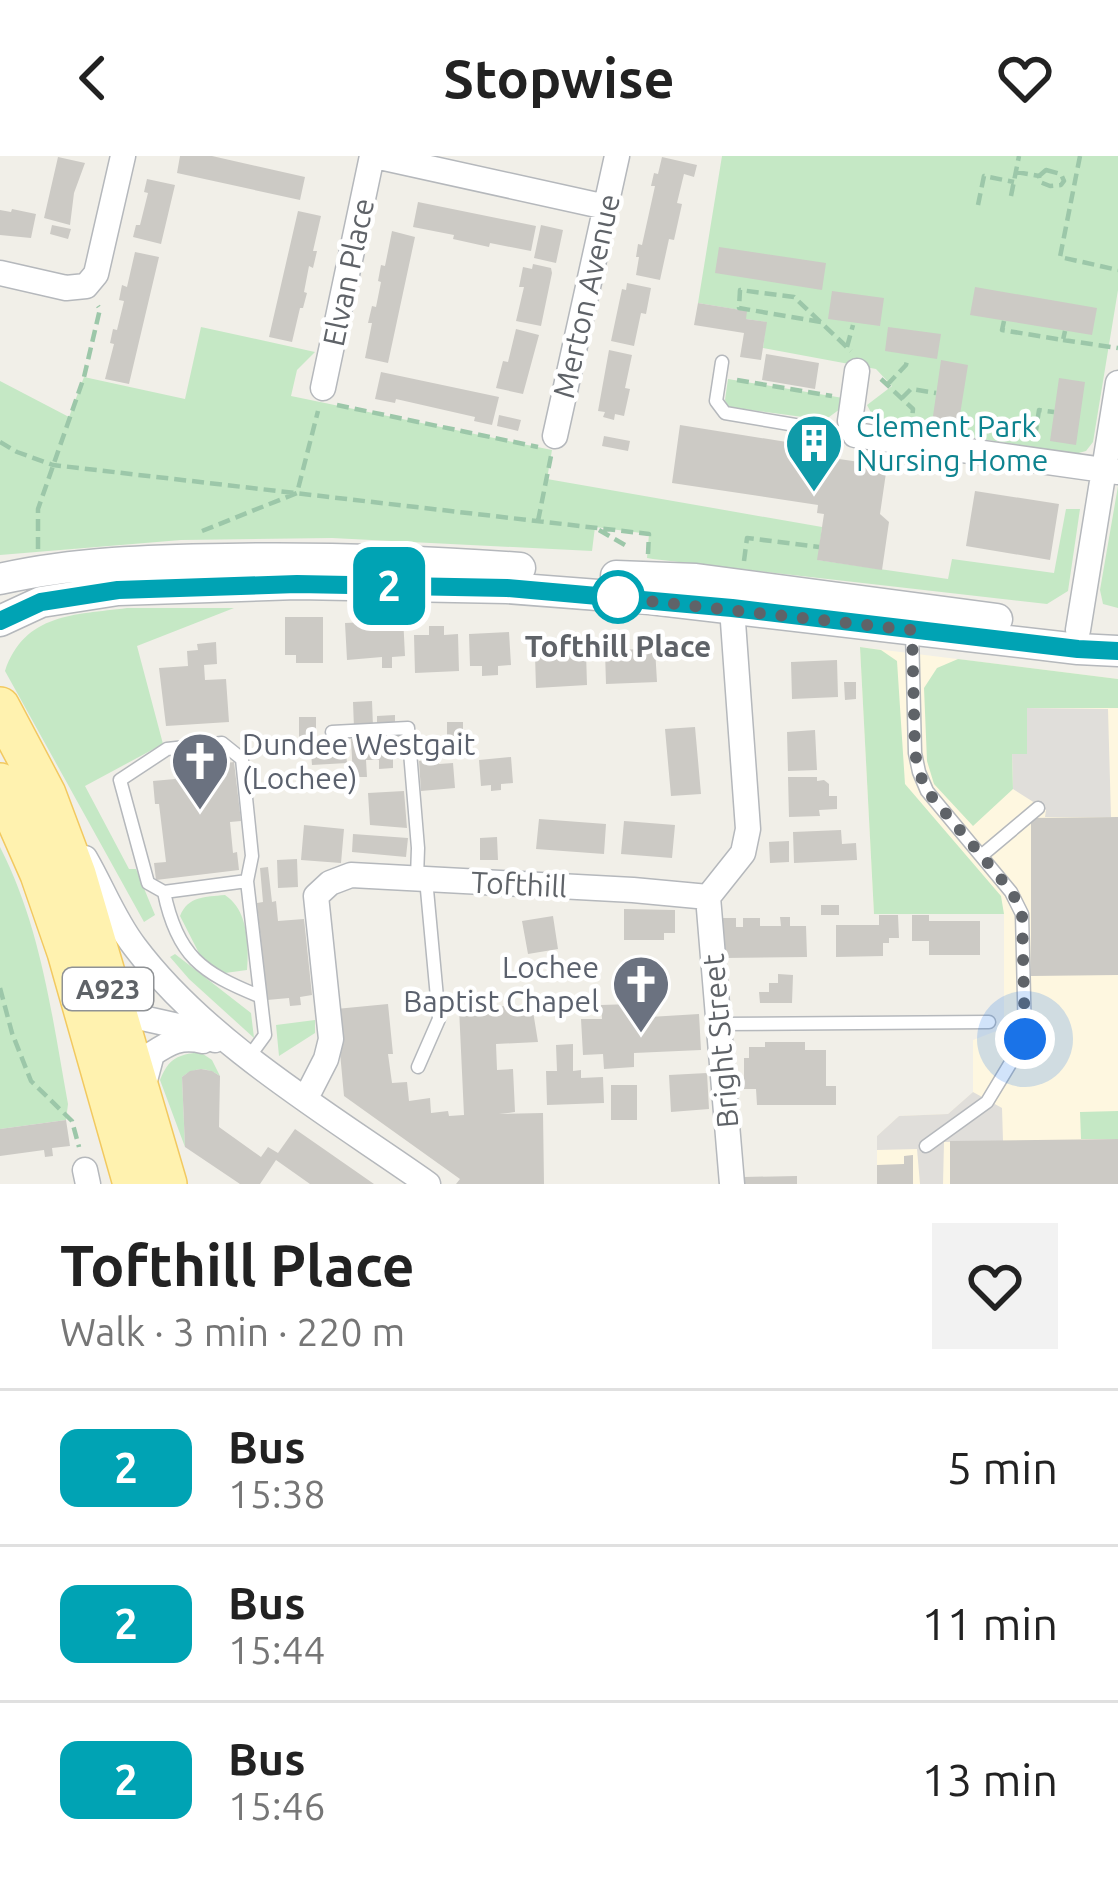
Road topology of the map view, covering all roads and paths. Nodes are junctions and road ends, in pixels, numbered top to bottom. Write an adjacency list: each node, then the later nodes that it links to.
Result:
1 (123, 156): 16 (street)
2 (374, 156): 13 (street); 31 (street, Elvan Place)
3 (617, 156): 13 (street, Merton Avenue)
4 (1019, 156): 6 (path)
5 (1081, 156): 10 (path)
6 (1016, 172): 7 (path); 9 (path)
7 (1039, 176): 8 (path); 8 (path)
8 (1064, 181): 10 (path)
9 (1014, 182): 11 (path); 12 (path)
10 (1075, 183): 14 (path)
11 (1011, 196)
12 (978, 205)
13 (606, 207): 37 (street, Merton Avenue)
14 (1118, 270)
15 (0, 273): 16 (street)
16 (86, 286): 40 (path)
17 (740, 290): 19 (path)
18 (1004, 321): 22 (path)
19 (821, 322)
20 (854, 326): 23 (path)
21 (1065, 331): 22 (path)
22 (1063, 340): 24 (path)
23 (847, 347)
24 (1118, 349)
25 (908, 357): 30 (path)
26 (722, 362): 28 (lane)
27 (857, 371): 34 (street)
28 (719, 378): 34 (path); 36 (lane)
29 (1118, 383): 41 (street)
30 (887, 385)
31 (323, 388)
32 (936, 393): 33 (path)
33 (902, 398)
34 (853, 399): 36 (street)
35 (1054, 412): 39 (path)
36 (855, 435): 39 (street)
37 (555, 436)
38 (0, 442): 40 (path)
39 (1032, 462): 41 (street)
40 (53, 465): 42 (path); 45 (path)
41 (1110, 472): 52 (street)
42 (297, 493): 43 (path); 43 (path); 47 (path)
43 (538, 520): 46 (path)
44 (819, 547): 49 (path)
45 (38, 550)
46 (647, 558)
47 (182, 559): 48 (street); 49 (street)
48 (0, 579)
49 (736, 597): 50 (street); 51 (street); 52 (street); 64 (street)
50 (0, 621)
51 (912, 630): 54 (street); 60 (lane)
52 (1078, 630): 53 (street)
53 (1118, 632)
54 (1118, 651)
55 (0, 706): 58 (main road, A923)
56 (332, 732): 61 (lane)
57 (0, 783): 67 (main road, A923)
58 (46, 794): 67 (main road, A923); 70 (street)
59 (1038, 808): 60 (lane)
60 (981, 856): 74 (lane)
61 (421, 879): 64 (street, Tofthill); 71 (lane); 73 (street, Tofthill)
62 (247, 881): 63 (lane); 63 (lane); 66 (lane)
63 (164, 892): 66 (lane)
64 (708, 897): 69 (street, Bright Street)
65 (0, 988): 75 (path)
66 (259, 996): 70 (lane)
67 (98, 1010): 70 (street); 72 (main road, A923); 76 (main road, A923)
68 (989, 1022): 69 (lane)
69 (718, 1024): 79 (street, Bright Street)
70 (244, 1054): 72 (street); 73 (street)
71 (418, 1067)
72 (141, 1094): 77 (main road, A923)
73 (306, 1098): 78 (street)
74 (926, 1145)
75 (86, 1177)
76 (133, 1184)
77 (167, 1184)
78 (428, 1184)
79 (732, 1184)

